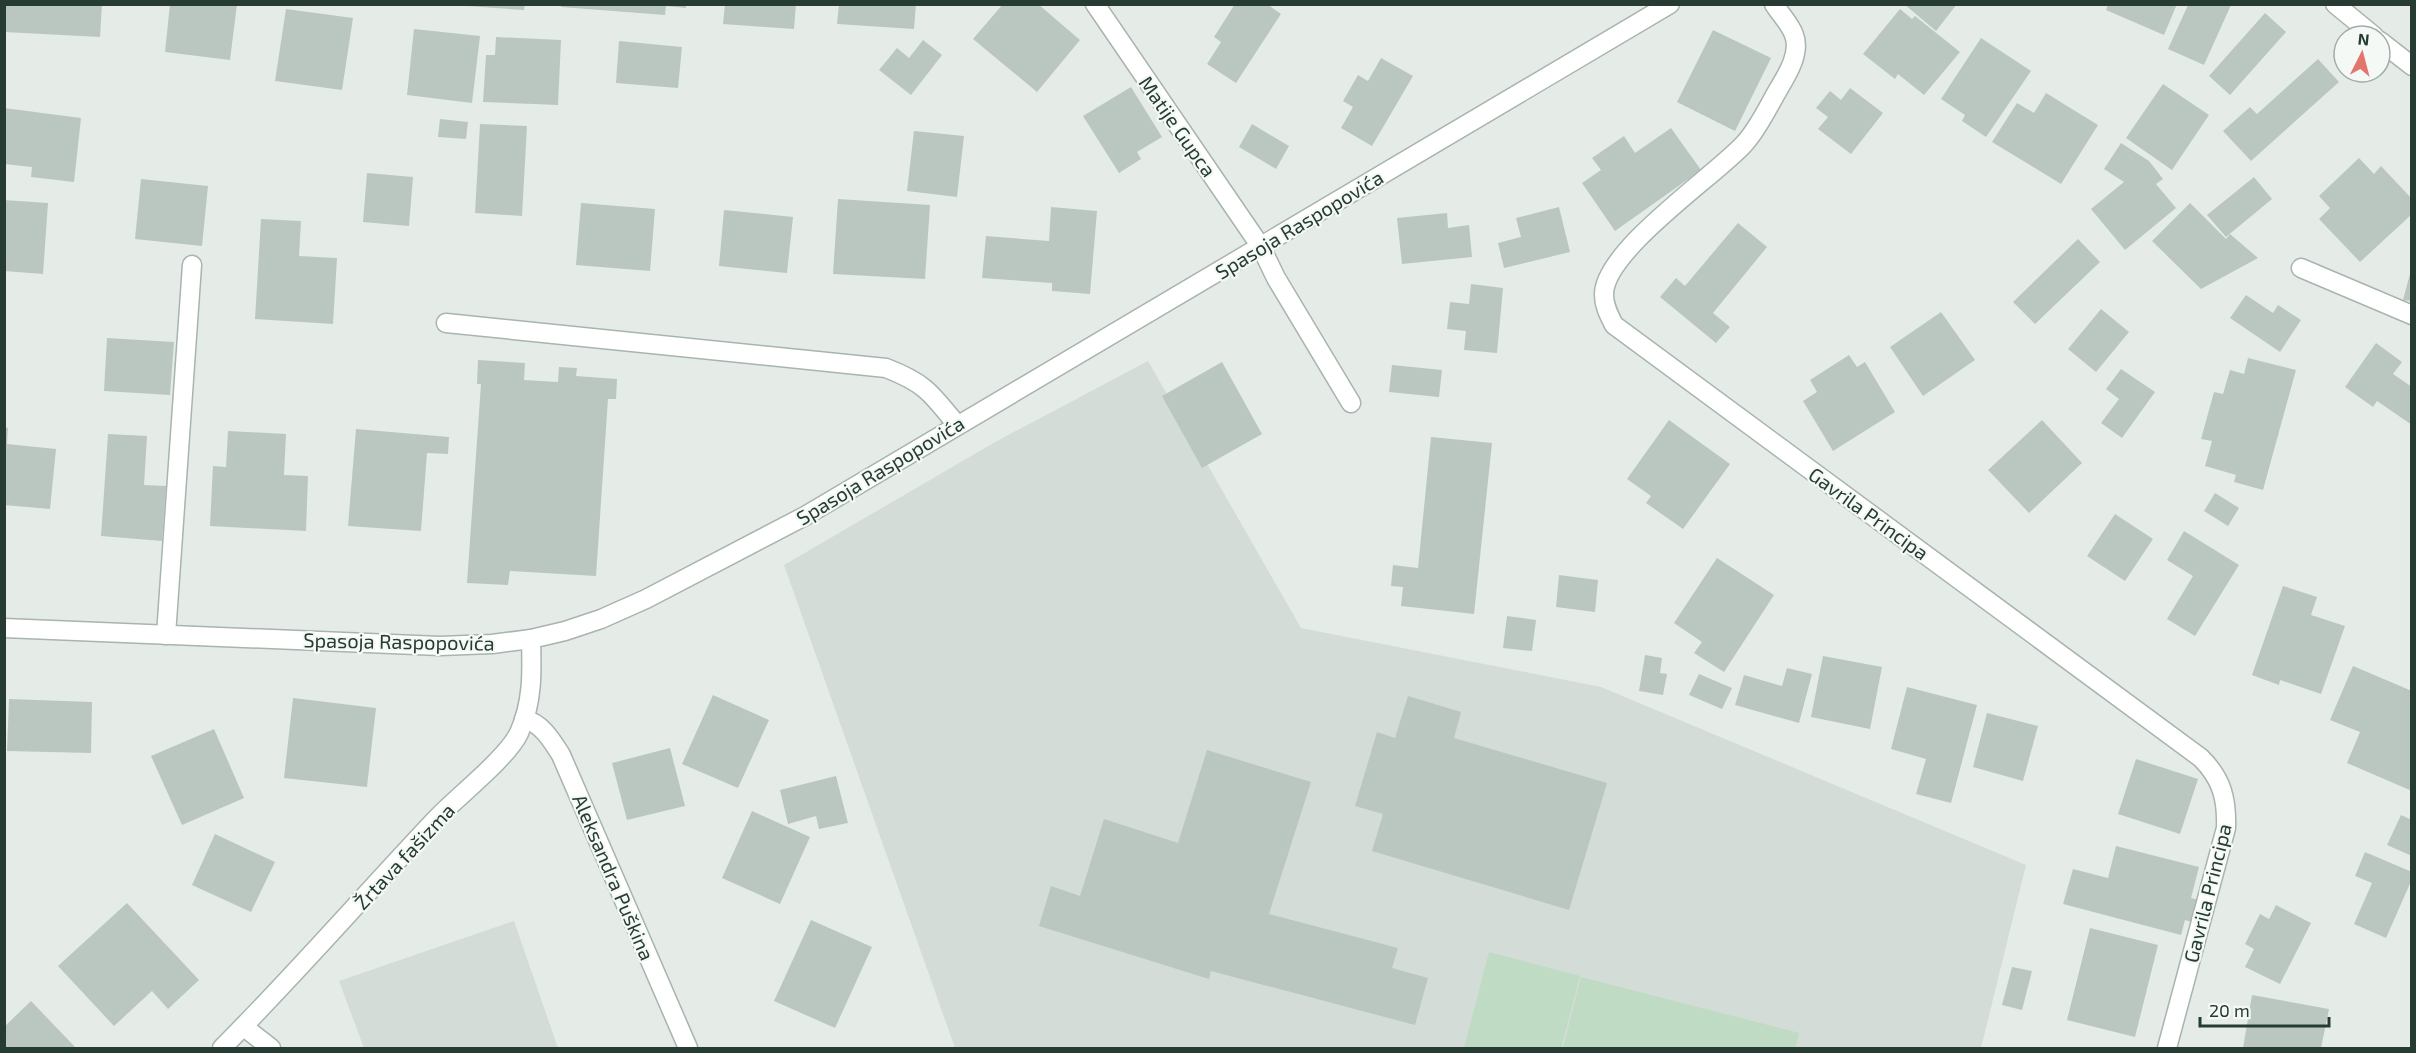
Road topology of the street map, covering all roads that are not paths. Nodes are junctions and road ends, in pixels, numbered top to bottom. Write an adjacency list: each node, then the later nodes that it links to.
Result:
1 (1095, 4): 8 (street, Matije Gupca)
2 (1670, 4): 8 (street, Spasoja Raspopovića)
3 (1774, 4): 23 (street, Gavrila Principa)
4 (2335, 4): 5 (street)
5 (2359, 24)
6 (2392, 50): 7 (street)
7 (2412, 66)
8 (1261, 247): 13 (street, Matije Gupca); 14 (street, Spasoja Raspopovića)
9 (192, 266): 16 (street)
10 (2301, 268): 11 (street)
11 (2412, 315)
12 (446, 323): 14 (street)
13 (1351, 403)
14 (957, 425): 17 (street, Spasoja Raspopovića)
15 (4, 628): 16 (street, Spasoja Raspopovića)
16 (166, 635): 17 (street, Spasoja Raspopovića)
17 (531, 639): 18 (street, Žrtava fašizma)
18 (524, 719): 19 (street, Žrtava fašizma); 22 (street, Aleksandra Puškina)
19 (244, 1027): 20 (street, Žrtava fašizma); 21 (street)
20 (222, 1048)
21 (271, 1048)
22 (688, 1048)
23 (2168, 1048)

